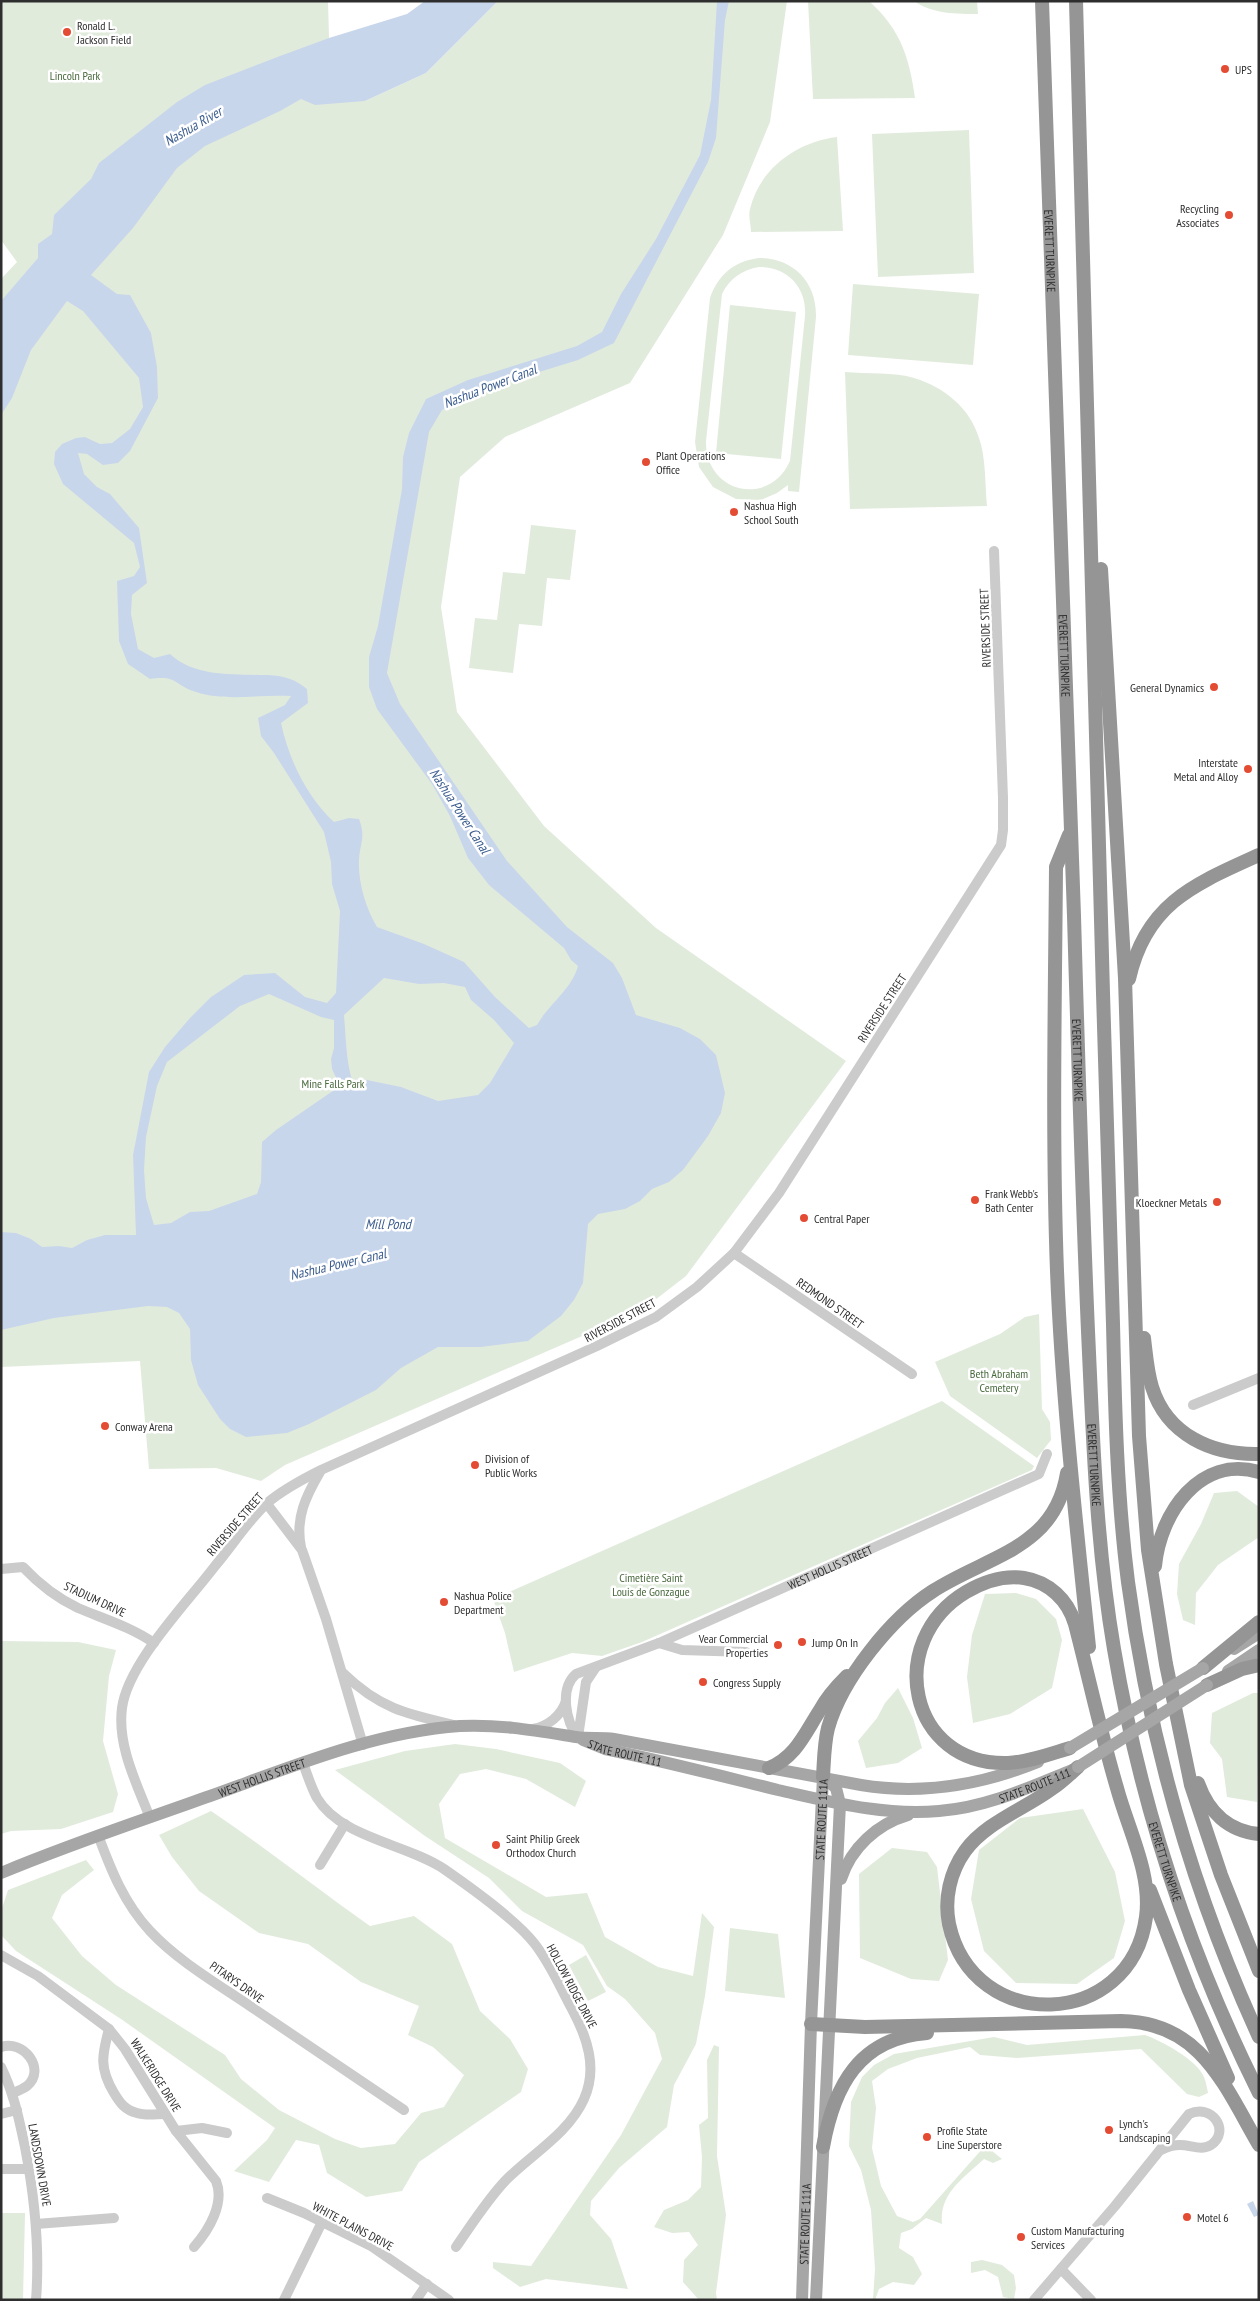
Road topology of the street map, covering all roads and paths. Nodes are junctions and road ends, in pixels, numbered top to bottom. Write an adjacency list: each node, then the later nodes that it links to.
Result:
1 (1042, 1): 5 (highway, EVERETT TURNPIKE)
2 (1076, 1): 3 (highway, EVERETT TURNPIKE)
3 (1089, 391): 7 (highway); 63 (highway, EVERETT TURNPIKE)
4 (994, 551): 9 (street, RIVERSIDE STREET)
5 (1071, 830): 13 (highway); 67 (highway, EVERETT TURNPIKE)
6 (1259, 854): 7 (highway)
7 (1125, 1000): 8 (highway)
8 (1133, 1240): 15 (highway); 21 (highway)
9 (734, 1253): 10 (street, REDMOND STREET); 16 (street, RIVERSIDE STREET)
10 (912, 1374)
11 (1259, 1378): 12 (street)
12 (1193, 1406)
13 (1067, 1442): 28 (highway); 38 (highway)
14 (1047, 1454): 25 (street, WEST HOLLIS STREET)
15 (1259, 1454)
16 (321, 1470): 18 (street, RIVERSIDE STREET); 19 (street)
17 (1259, 1472): 21 (highway)
18 (267, 1504): 19 (street); 24 (street, RIVERSIDE STREET)
19 (302, 1550): 32 (street)
20 (1, 1569): 24 (street, STADIUM DRIVE)
21 (1155, 1599): 36 (highway)
22 (1259, 1622): 31 (highway)
23 (1259, 1633): 31 (main road, STATE ROUTE 111)
24 (154, 1643): 49 (street, RIVERSIDE STREET)
25 (659, 1643): 27 (street); 30 (street, WEST HOLLIS STREET)
26 (1259, 1650): 33 (main road, STATE ROUTE 111)
27 (746, 1652)
28 (869, 1654): 44 (highway); 45 (highway)
29 (1259, 1665): 33 (highway)
30 (598, 1666): 34 (street, WEST HOLLIS STREET); 39 (street)
31 (1203, 1668): 41 (main road, STATE ROUTE 111, bridge)
32 (341, 1671): 35 (street); 40 (street)
33 (1207, 1685): 43 (main road, STATE ROUTE 111, bridge)
34 (566, 1700): 37 (street, WEST HOLLIS STREET); 39 (street, WEST HOLLIS STREET)
35 (460, 1726): 37 (main road, WEST HOLLIS STREET); 40 (main road, WEST HOLLIS STREET)
36 (1178, 1728): 51 (highway); 58 (highway)
37 (531, 1729): 39 (main road, WEST HOLLIS STREET)
38 (1104, 1736): 41 (highway); 54 (highway)
39 (578, 1737): 44 (main road, STATE ROUTE 111); 46 (main road, STATE ROUTE 111)
40 (363, 1745): 42 (main road, WEST HOLLIS STREET)
41 (1070, 1748): 45 (main road, STATE ROUTE 111)
42 (303, 1763): 49 (main road, WEST HOLLIS STREET); 50 (street, HOLLOW RIDGE DRIVE)
43 (1078, 1767): 48 (main road, STATE ROUTE 111); 54 (highway)
44 (769, 1768): 45 (main road, STATE ROUTE 111)
45 (823, 1778): 46 (main road, STATE ROUTE 111A); 47 (main road, STATE ROUTE 111A)
46 (821, 1800): 47 (main road, STATE ROUTE 111); 60 (main road, STATE ROUTE 111A)
47 (840, 1804): 48 (main road, STATE ROUTE 111); 56 (main road, STATE ROUTE 111A)
48 (917, 1812): 56 (main road)
49 (150, 1818): 52 (main road, WEST HOLLIS STREET)
50 (345, 1824): 53 (street); 85 (street, HOLLOW RIDGE DRIVE)
51 (1259, 1834)
52 (98, 1835): 55 (main road, WEST HOLLIS STREET); 69 (street, PITARYS DRIVE)
53 (320, 1865)
54 (1142, 1871): 74 (highway)
55 (1, 1873)
56 (835, 1906): 61 (main road, STATE ROUTE 111A)
57 (1, 1955): 62 (street, WALKERIDGE DRIVE)
58 (1259, 1971)
59 (1090, 2021): 61 (highway); 75 (highway); 76 (highway)
60 (811, 2024): 61 (highway); 92 (main road, STATE ROUTE 111A)
61 (829, 2025): 76 (main road, STATE ROUTE 111A)
62 (109, 2028): 71 (street, WALKERIDGE DRIVE); 71 (street)
63 (1259, 2037)
64 (1, 2047): 66 (street)
65 (1, 2067): 66 (street, LANDSDOWN DRIVE)
66 (13, 2093): 68 (street, LANDSDOWN DRIVE)
67 (1259, 2093)
68 (17, 2110): 70 (street); 79 (street, LANDSDOWN DRIVE)
69 (404, 2110)
70 (1, 2114)
71 (164, 2114): 72 (street, WALKERIDGE DRIVE)
72 (176, 2131): 73 (street); 84 (street, WALKERIDGE DRIVE)
73 (227, 2133)
74 (1259, 2139)
75 (1259, 2145)
76 (823, 2147): 93 (main road, STATE ROUTE 111A)
77 (1161, 2150): 77 (street); 86 (street)
78 (1, 2169): 79 (street)
79 (29, 2169): 83 (street, LANDSDOWN DRIVE)
80 (267, 2198): 82 (street, WHITE PLAINS DRIVE)
81 (114, 2218): 83 (street)
82 (322, 2222): 87 (street, WHITE PLAINS DRIVE); 89 (street)
83 (36, 2224): 88 (street, LANDSDOWN DRIVE)
84 (194, 2246)
85 (456, 2246)
86 (1061, 2269): 94 (street); 95 (street)
87 (427, 2284): 90 (street); 91 (street, WHITE PLAINS DRIVE)
88 (36, 2300)
89 (284, 2300)
90 (416, 2300)
91 (449, 2300)
92 (802, 2300)
93 (816, 2300)
94 (1034, 2300)
95 (1091, 2300)

